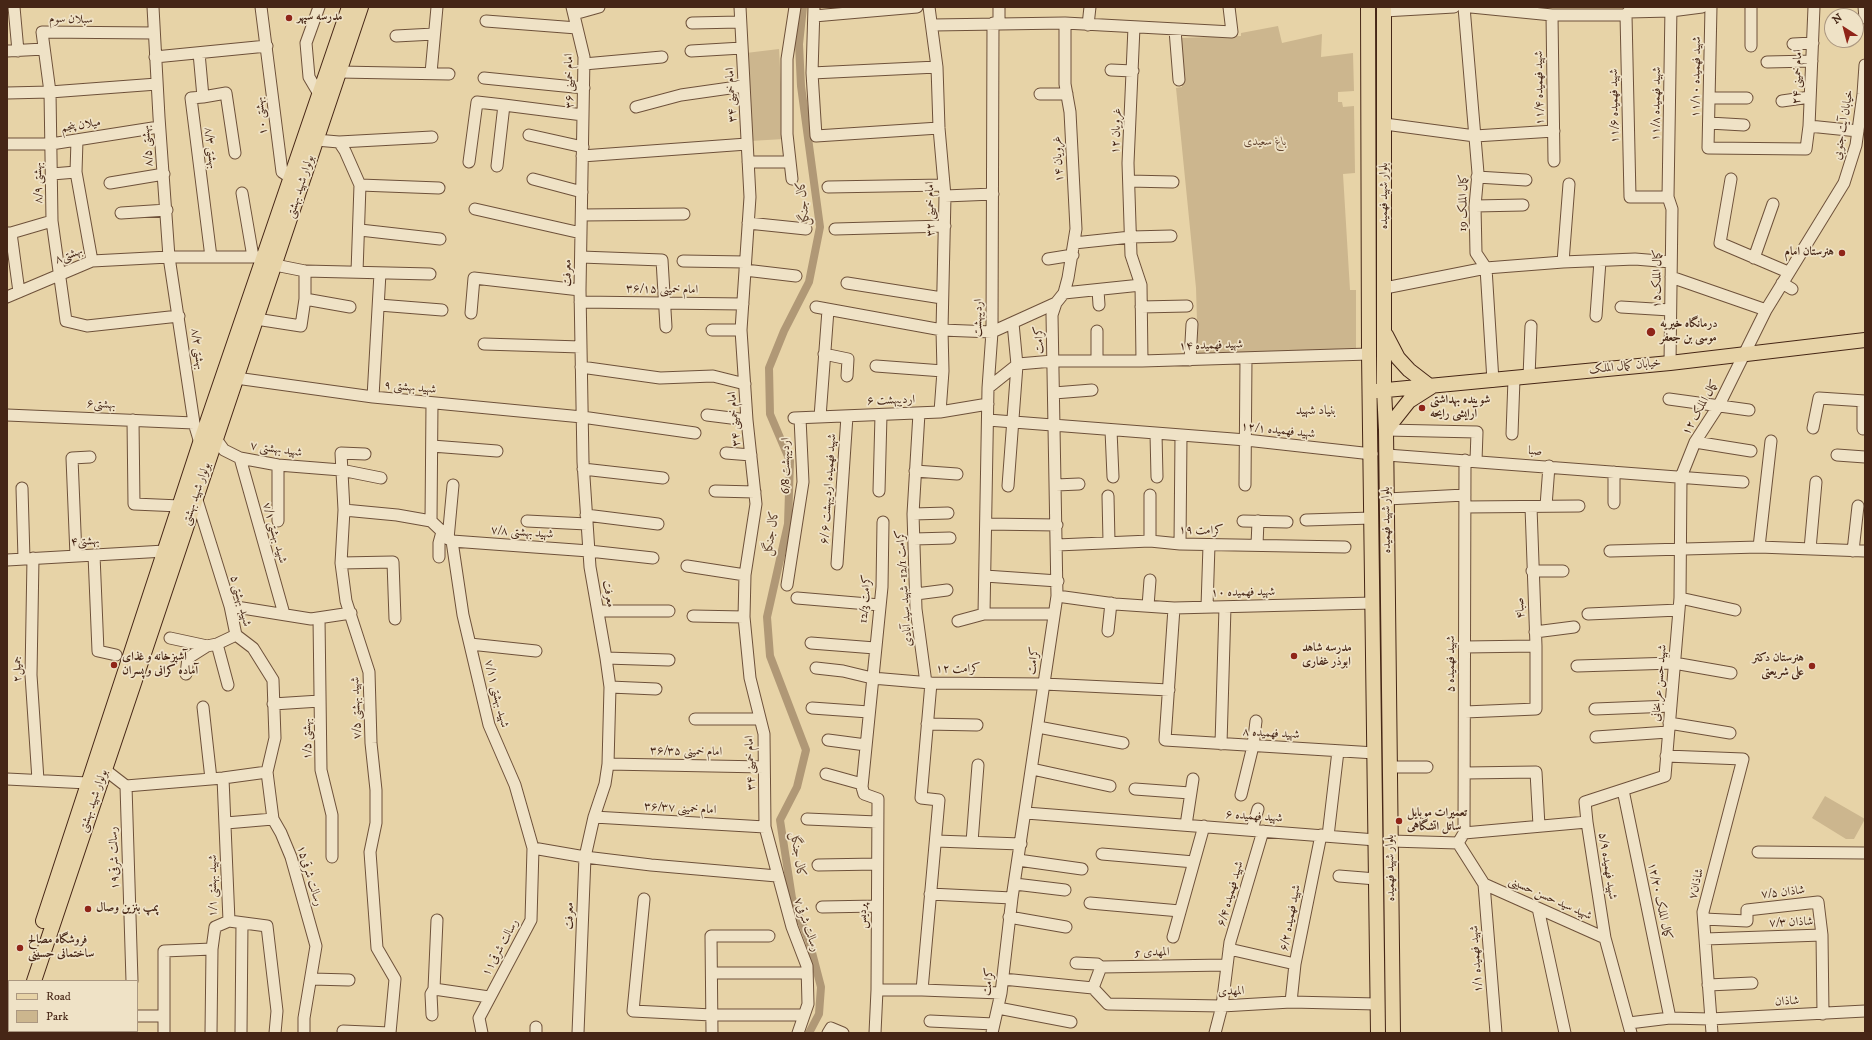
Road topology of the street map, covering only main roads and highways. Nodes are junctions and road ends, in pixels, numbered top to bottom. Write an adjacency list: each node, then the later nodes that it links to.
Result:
1 (349, 7): 7 (main road, بولوار شهید بهشتی)
2 (361, 7): 7 (main road, بولوار شهید بهشتی)
3 (1368, 7): 5 (main road, بلوار شهید فهمیده)
4 (1384, 9): 6 (main road, بلوار شهید فهمیده)
5 (1368, 123): 6 (main road); 10 (main road, بلوار شهید فهمیده)
6 (1385, 124): 8 (main road, بلوار شهید فهمیده)
7 (264, 260): 15 (main road, بولوار شهید بهشتی); 15 (main road, بولوار شهید بهشتی)
8 (1385, 332): 11 (main road); 12 (main road, بلوار شهید فهمیده)
9 (1865, 340): 11 (main road, خیابان کمال الملک)
10 (1369, 354): 12 (main road, بلوار شهید فهمیده); 13 (main road)
11 (1431, 387): 12 (main road, خیابان کمال الملک); 14 (main road)
12 (1378, 391): 13 (main road, بلوار شهید فهمیده); 14 (main road, بلوار شهید فهمیده)
13 (1371, 413): 18 (main road, بلوار شهید فهمیده)
14 (1386, 430): 19 (main road, بلوار شهید فهمیده)
15 (114, 723): 16 (main road, بولوار شهید بهشتی); 17 (main road, بولوار شهید بهشتی)
16 (24, 980)
17 (34, 980)
18 (1378, 1033)
19 (1393, 1033)

